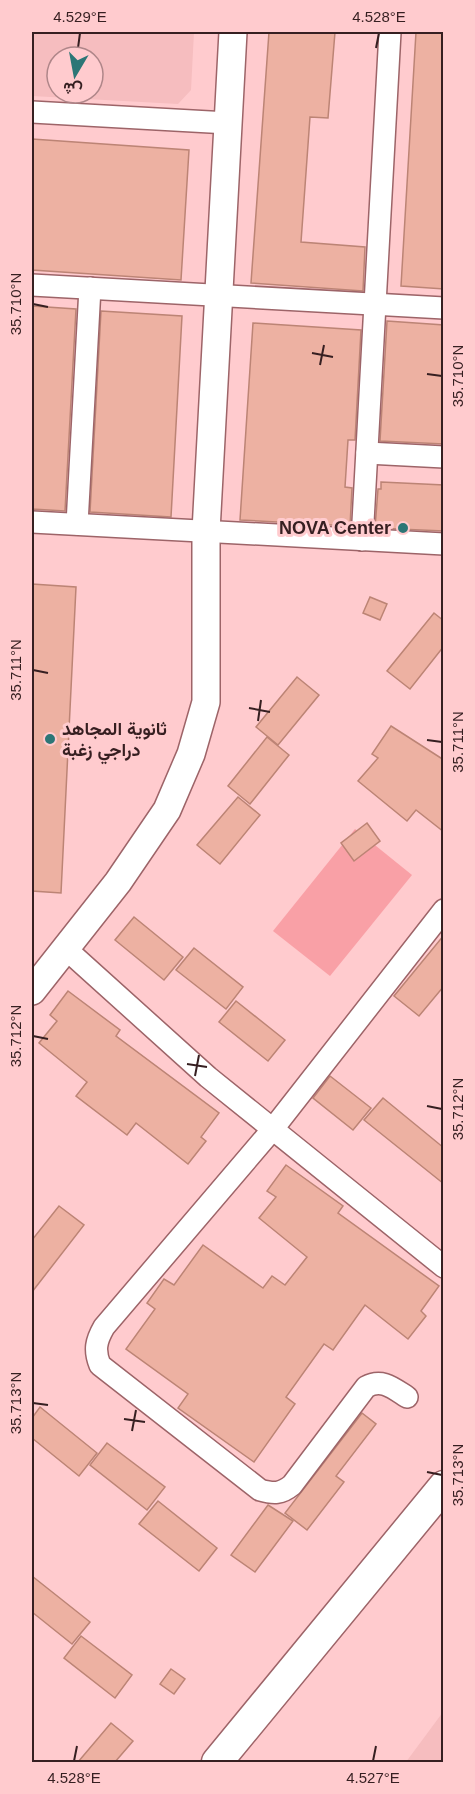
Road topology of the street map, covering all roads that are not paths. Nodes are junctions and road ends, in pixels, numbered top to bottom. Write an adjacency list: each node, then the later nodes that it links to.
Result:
1 (233, 32): 4 (street)
2 (390, 32): 8 (street)
3 (32, 112): 4 (street)
4 (228, 123): 7 (street)
5 (32, 285): 6 (street)
6 (90, 288): 7 (street); 13 (street)
7 (218, 295): 8 (street); 14 (street)
8 (375, 304): 9 (street); 10 (street)
9 (444, 308)
10 (367, 453): 11 (street); 15 (street)
11 (444, 457)
12 (32, 522): 13 (street)
13 (77, 524): 14 (street)
14 (206, 531): 15 (street); 18 (street)
15 (362, 540): 16 (street)
16 (444, 544)
17 (444, 910): 20 (street)
18 (66, 949): 19 (street); 20 (street)
19 (32, 991)
20 (272, 1130): 21 (street); 22 (street)
21 (444, 1267)
22 (407, 1397)
23 (444, 1486): 24 (main road)
24 (217, 1762)

